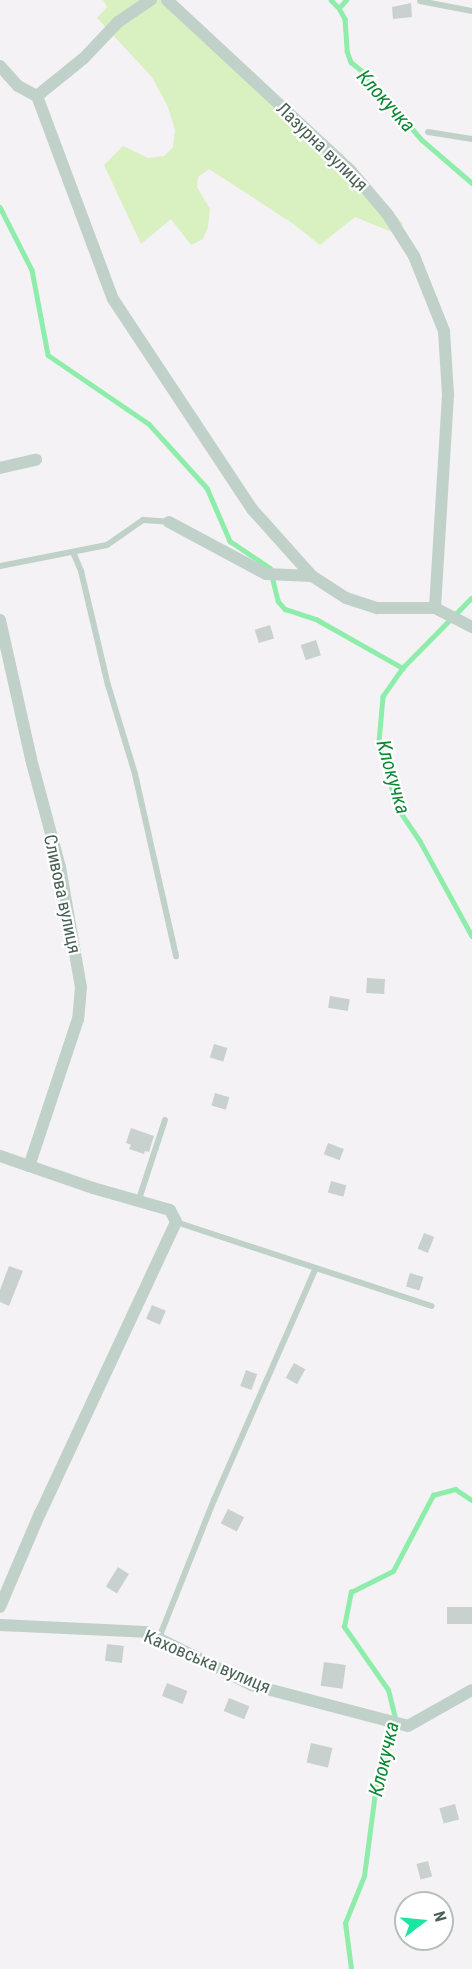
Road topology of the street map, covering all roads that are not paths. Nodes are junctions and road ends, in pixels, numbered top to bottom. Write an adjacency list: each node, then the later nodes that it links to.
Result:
1 (151, 0): 6 (street)
2 (167, 0): 15 (street, Лазурна вулиця)
3 (420, 1): 4 (lane)
4 (472, 11)
5 (0, 66): 6 (street)
6 (37, 96): 14 (street)
7 (428, 132): 8 (lane)
8 (472, 139)
9 (36, 459): 10 (street)
10 (0, 468)
11 (170, 522): 12 (lane); 14 (street)
12 (73, 552): 13 (lane); 18 (lane)
13 (0, 566)
14 (312, 576): 15 (street)
15 (435, 608): 17 (street)
16 (0, 620): 21 (street, Сливова вулиця)
17 (468, 626)
18 (177, 956)
19 (165, 1120): 22 (lane)
20 (0, 1156): 21 (street)
21 (29, 1166): 22 (street)
22 (139, 1199): 23 (street)
23 (176, 1222): 24 (lane); 26 (street)
24 (316, 1268): 25 (lane); 28 (lane)
25 (432, 1306)
26 (0, 1607)
27 (0, 1625): 28 (street, Каховська вулиця)
28 (159, 1638): 29 (street, Каховська вулиця)
29 (472, 1690)

